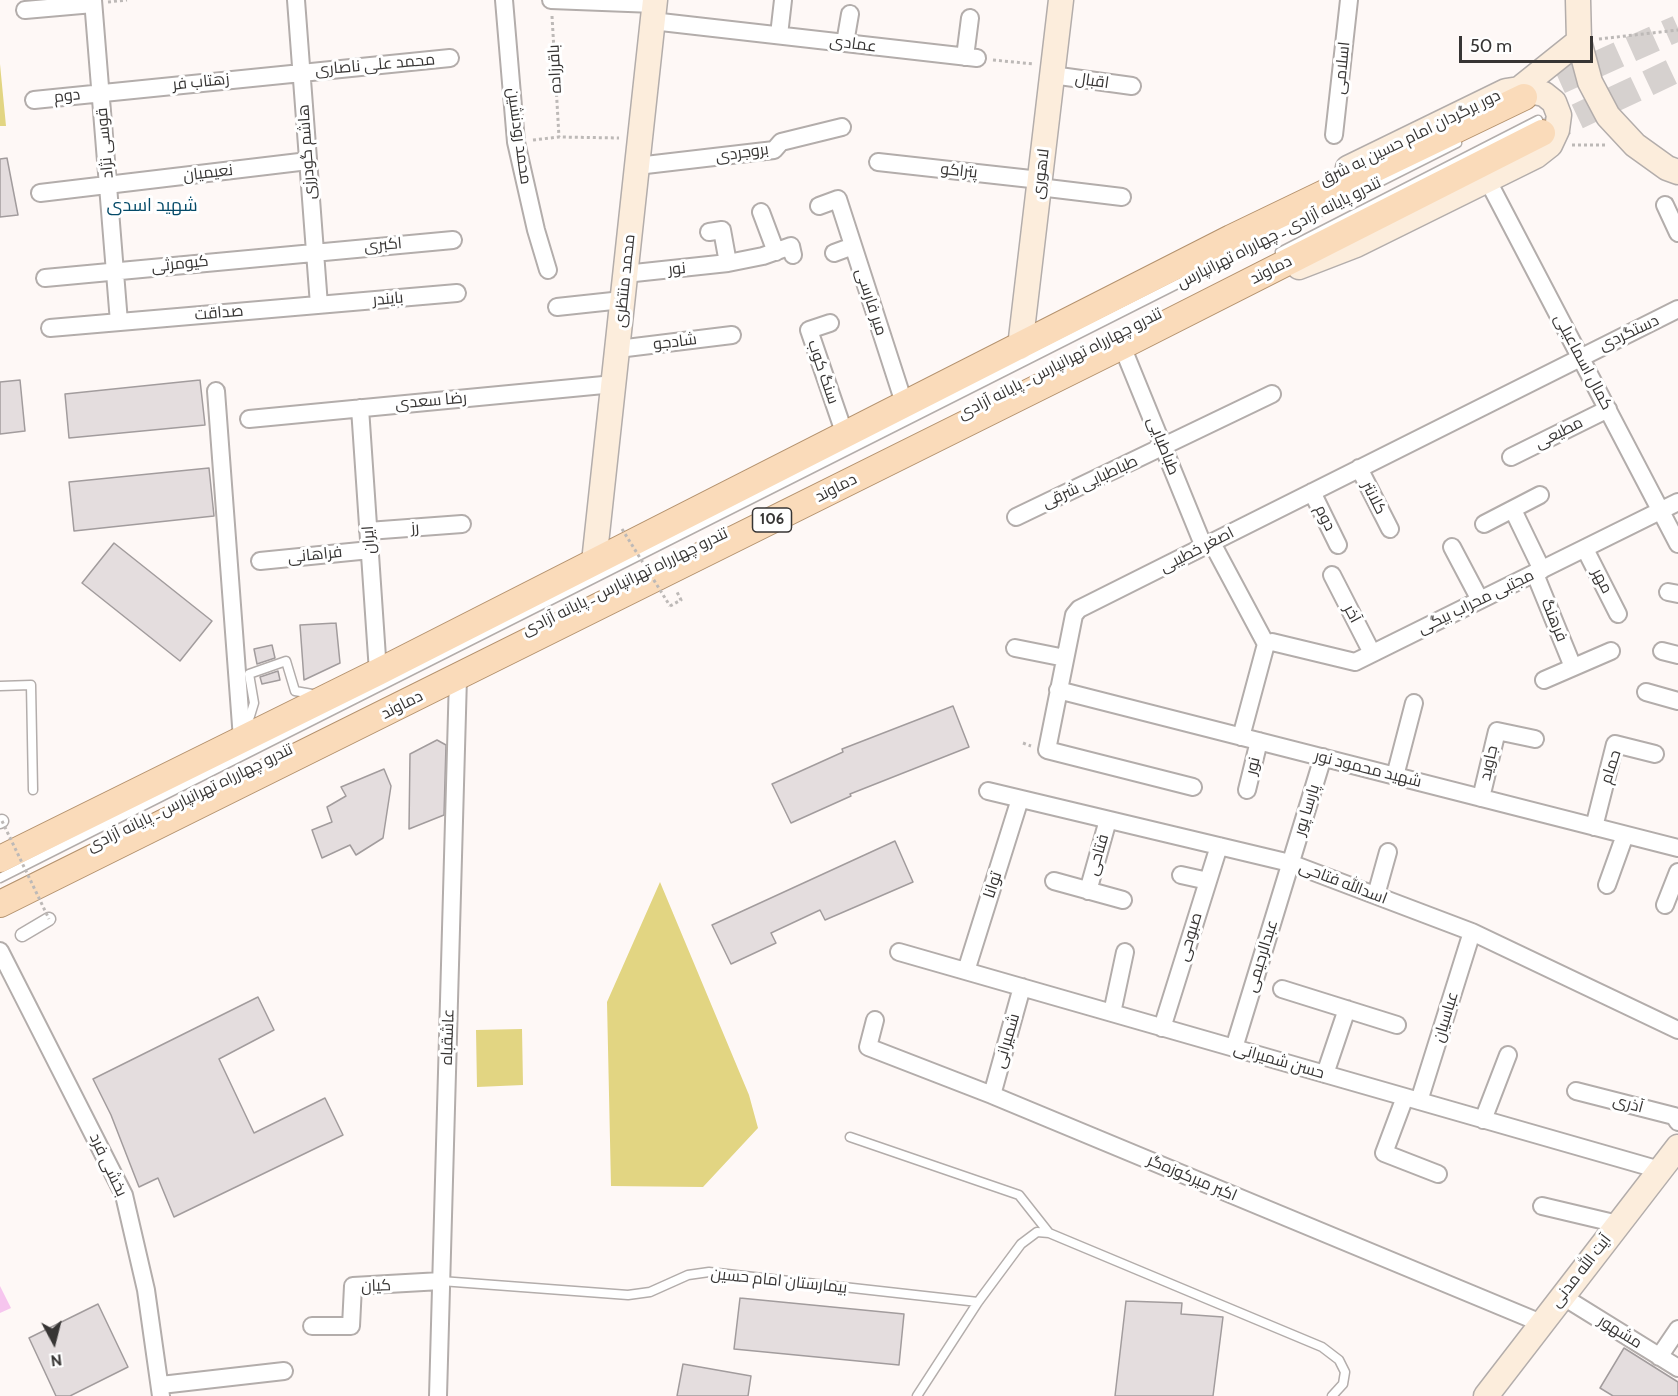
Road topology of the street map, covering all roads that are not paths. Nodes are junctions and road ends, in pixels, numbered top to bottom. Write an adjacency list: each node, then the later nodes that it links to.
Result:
1 (296, 0): 17 (street, هاشم گودرزی)
2 (504, 0): 49 (street, محمد رودنشین)
3 (551, 0): 9 (street)
4 (783, 0): 13 (street)
5 (1061, 0): 18 (main road, لاهوری)
6 (1349, 0): 25 (street, اسلامی)
7 (1578, 0): 14 (main road)
8 (93, 2): 10 (street); 20 (street, قوسی نژاد)
9 (654, 8): 13 (street, عمادی); 29 (main road, محمد منتظری)
10 (25, 10)
11 (850, 14): 15 (street)
12 (970, 18): 15 (street, عمادی)
13 (779, 35): 15 (street, عمادی)
14 (1579, 42): 21 (main road); 30 (main road)
15 (845, 43)
16 (450, 58): 17 (street, محمد علی ناصاری)
17 (301, 71): 20 (street, زهتاب فر); 27 (street, هاشم گودرزی)
18 (1053, 71): 19 (street, اقبال); 32 (main road, لاهوری)
19 (1132, 86)
20 (100, 92): 22 (street, دوم); 33 (street, قوسی نژاد)
21 (1522, 93): 24 (main road, دور برگردان امام حسین به شرق); 64 (main road, 106)
22 (34, 100)
23 (842, 127): 29 (street, بروجردی)
24 (1543, 133): 31 (main road); 47 (lane); 53 (main road, دماوند / 106)
25 (1334, 135)
26 (1465, 139): 140 (lane, تندرو پایانه آزادی ـ چهارراه تهرانپارس)
27 (308, 161): 33 (street, نعیمیان); 43 (street, هاشم گودرزی)
28 (878, 162): 32 (street, پتراکو)
29 (637, 166): 51 (main road, محمد منتظری)
30 (1678, 172)
31 (1488, 181): 53 (main road); 66 (street, کمال اسماعیلی)
32 (1040, 183): 35 (street, پتراکو); 64 (main road, لاهوری)
33 (108, 184): 34 (street, نعیمیان); 50 (street, قوسی نژاد)
34 (40, 193)
35 (1122, 197)
36 (1665, 205): 40 (street)
37 (819, 206): 42 (street, میر فارسی)
38 (761, 212): 45 (street)
39 (709, 232): 48 (street)
40 (1678, 232)
41 (453, 240): 43 (street, اکبری)
42 (853, 246): 44 (street); 70 (street, میر فارسی)
43 (314, 251): 50 (street, کیومرثی); 56 (street, هاشم گودرزی)
44 (834, 253)
45 (770, 254): 46 (street); 48 (street, نور)
46 (793, 255)
47 (1272, 255)
48 (728, 263): 51 (street, نور)
49 (548, 270)
50 (115, 271): 52 (street, کیومرثی); 59 (street, قوسی نژاد)
51 (626, 274): 55 (main road, محمد منتظری)
52 (45, 278)
53 (1253, 279): 63 (main road, دماوند / 106)
54 (458, 293): 56 (street, بایندر)
55 (622, 300): 57 (street); 65 (main road, محمد منتظری)
56 (319, 305): 59 (street, صداقت)
57 (557, 307)
58 (1678, 309): 66 (street, دستگردی)
59 (119, 322): 61 (street, صداقت)
60 (830, 323): 74 (street, سنگ کوب)
61 (50, 328)
62 (732, 335): 65 (street, شادجو)
63 (1122, 346): 76 (street, طباطبایی); 109 (main road, دماوند / 106)
64 (1020, 347): 70 (main road, 106)
65 (618, 349): 67 (main road, محمد منتظری)
66 (1580, 356): 72 (street, کمال اسماعیلی); 78 (street, اصغر خطیبی)
67 (614, 384): 71 (street, رضا سعدی); 96 (main road, محمد منتظری)
68 (216, 391): 118 (street)
69 (1272, 394): 76 (street, طباطبایی شرقی)
70 (905, 406): 74 (main road, 106)
71 (360, 408): 73 (street, رضا سعدی); 88 (street, ایران)
72 (1608, 409): 77 (street, مطیعی); 83 (street, کمال اسماعیلی)
73 (249, 418)
74 (845, 435): 96 (main road, 106)
75 (911, 439): 101 (lane, تندرو چهارراه تهرانپارس ـ پایانه آزادی)
76 (1164, 447): 84 (street, طباطبایی شرقی); 90 (street, طباطبایی)
77 (1511, 458)
78 (1359, 468): 79 (street, اصغر خطیبی); 87 (street, کلانتر)
79 (1312, 492): 90 (street, اصغر خطیبی); 91 (street, دوم)
80 (1540, 495): 82 (street)
81 (1678, 502): 83 (street, مجتبی محراب بیگی)
82 (1513, 510): 86 (street); 97 (street)
83 (1660, 511): 89 (street, کمال اسماعیلی); 93 (street, مجتبی محراب بیگی)
84 (1016, 517)
85 (462, 524): 88 (street, رز)
86 (1484, 524)
87 (1390, 529)
88 (368, 531): 94 (street, ایران)
89 (1678, 544)
90 (1208, 545): 102 (street, طباطبایی); 106 (street, اصغر خطیبی)
91 (1338, 545)
92 (1452, 547): 99 (street)
93 (1586, 549): 97 (street, مجتبی محراب بیگی); 100 (street, مهر)
94 (370, 550): 95 (street, فراهانی); 108 (street, ایران)
95 (260, 561)
96 (594, 562): 108 (main road, 106)
97 (1538, 572): 99 (street, مجتبی محراب بیگی); 107 (street, فرهنگ)
98 (1332, 575): 105 (street, آخر)
99 (1480, 600): 105 (street, مجتبی محراب بیگی)
100 (1618, 614)
101 (504, 642)
102 (1266, 644): 105 (street, مجتبی محراب بیگی); 117 (street)
103 (1015, 648): 106 (street)
104 (1611, 651): 107 (street)
105 (1372, 653)
106 (1065, 658): 112 (street, اصغر خطیبی)
107 (1574, 667): 110 (street)
108 (378, 672): 114 (main road, 106)
109 (458, 677): 147 (main road, دماوند / 106); 179 (street, عاشقباه)
110 (1544, 680)
111 (0, 686): 125 (lane)
112 (1059, 690): 117 (street, شهید محمود نور); 124 (street, اصغر خطیبی)
113 (1646, 692): 115 (street)
114 (327, 697): 118 (main road, 106); 118 (lane)
115 (1678, 701)
116 (1414, 703): 123 (street)
117 (1241, 736): 120 (street, شهید محمود نور)
118 (242, 739): 136 (main road, 106)
119 (1535, 739): 128 (street, جاوید)
120 (1259, 741): 122 (street, شهید محمود نور); 126 (street, نور)
121 (1655, 754): 131 (street, حمام)
122 (1323, 757): 123 (street, شهید محمود نور); 137 (street, پارسا پور)
123 (1395, 776): 128 (street, شهید محمود نور)
124 (1193, 787)
125 (33, 790)
126 (1247, 790)
127 (988, 791): 129 (street, اسدالله فتاحی)
128 (1481, 798): 131 (street, شهید محمود نور)
129 (1020, 799): 130 (street, اسدالله فتاحی); 155 (street, توانا)
130 (1108, 820): 133 (street, اسدالله فتاحی); 144 (street, فتاحی)
131 (1594, 827): 132 (street, شهید محمود نور)
132 (1625, 835): 134 (street, شهید محمود نور); 143 (street)
133 (1219, 846): 137 (street, اسدالله فتاحی); 142 (street, صبوحی)
134 (1678, 848)
135 (1388, 852): 145 (street)
136 (0, 859)
137 (1290, 863): 145 (street, اسدالله فتاحی); 164 (street, عبدالرحیمی)
138 (1678, 872): 148 (street)
139 (1181, 875): 142 (street)
140 (0, 878)
141 (1054, 881): 144 (street)
142 (1208, 881): 162 (street, صبوحی)
143 (1607, 885)
144 (1088, 891): 146 (street)
145 (1376, 895): 150 (street, اسدالله فتاحی)
146 (1123, 900)
147 (0, 904)
148 (1665, 905)
149 (49, 919): 151 (street)
150 (1472, 932): 163 (street, اسدالله فتاحی); 169 (street, عباسیان)
151 (22, 935)
152 (0, 951): 188 (street, بخشی فرد)
153 (899, 952): 155 (street, حسن شمیرانی)
154 (1125, 952): 159 (street)
155 (966, 971): 156 (street, حسن شمیرانی)
156 (1022, 987): 159 (street, حسن شمیرانی); 168 (street, شمیرانی)
157 (1282, 989): 158 (street)
158 (1347, 1009): 161 (street); 166 (street)
159 (1112, 1013): 162 (street, حسن شمیرانی)
160 (875, 1020): 168 (street, اکبر میرکوزه‌گر)
161 (1397, 1024)
162 (1162, 1028): 164 (street, حسن شمیرانی)
163 (1678, 1030)
164 (1234, 1048): 166 (street, حسن شمیرانی)
165 (1508, 1055): 170 (street)
166 (1325, 1074): 169 (street, حسن شمیرانی)
167 (1576, 1091): 171 (street, آذری)
168 (992, 1095): 182 (street, اکبر میرکوزه‌گر)
169 (1412, 1099): 170 (street, حسن شمیرانی); 175 (street, عباسیان)
170 (1483, 1120): 174 (street, حسن شمیرانی)
171 (1678, 1122)
172 (850, 1137): 178 (lane)
173 (1678, 1147): 174 (main road, آیت الله مدنی)
174 (1660, 1170): 177 (main road, آیت الله مدنی)
175 (1438, 1174)
176 (1542, 1206): 177 (street)
177 (1618, 1224): 180 (main road, آیت الله مدنی)
178 (1049, 1233): 181 (lane); 191 (lane)
179 (441, 1281): 181 (lane, بیمارستان امام حسین); 183 (street, کیان); 189 (street, عاشقباه)
180 (1562, 1296): 182 (main road, آیت الله مدنی); 185 (street, مشهور)
181 (978, 1302): 190 (lane)
182 (1541, 1323): 192 (main road, آیت الله مدنی)
183 (312, 1326)
184 (1678, 1329): 185 (street)
185 (1659, 1357): 186 (street, مشهور)
186 (1678, 1368)
187 (284, 1371): 188 (street)
188 (161, 1390)
189 (438, 1396)
190 (917, 1396)
191 (1332, 1396)
192 (1486, 1396)

